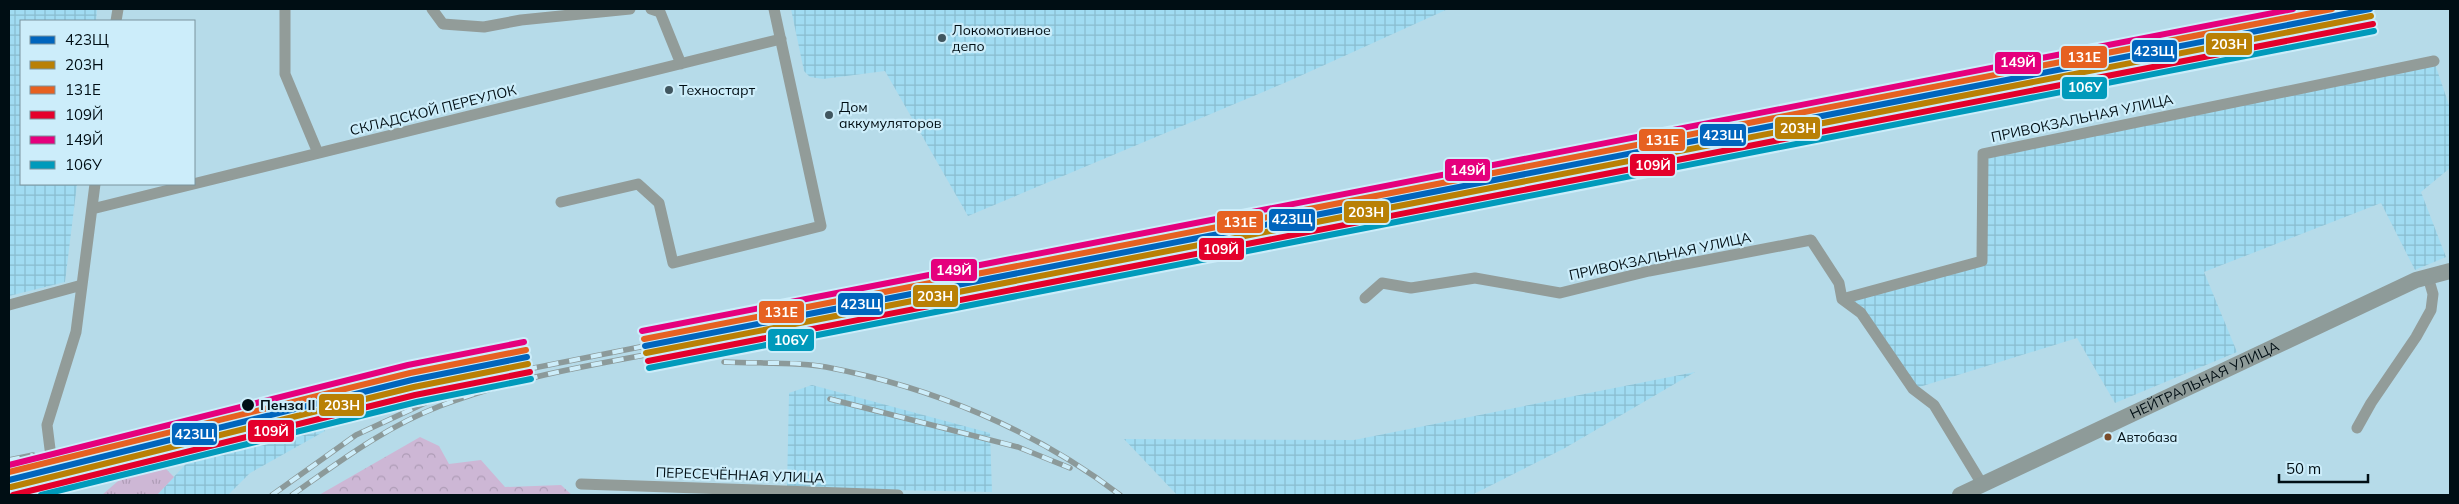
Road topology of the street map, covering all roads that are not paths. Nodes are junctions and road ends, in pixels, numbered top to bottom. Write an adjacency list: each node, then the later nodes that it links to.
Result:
1 (285, 9): 9 (street)
2 (432, 9): 3 (street)
3 (630, 9)
4 (651, 9): 8 (street)
5 (774, 9): 6 (street)
6 (780, 39): 8 (street, СКЛАДСКОЙ ПЕРЕУЛОК); 13 (street)
7 (2434, 61): 19 (street, ПРИВОКЗАЛЬНАЯ УЛИЦА)
8 (681, 64): 9 (street, СКЛАДСКОЙ ПЕРЕУЛОК)
9 (318, 153): 10 (street, СКЛАДСКОЙ ПЕРЕУЛОК)
10 (195, 183)
11 (95, 185): 14 (street)
12 (189, 185): 14 (street, СКЛАДСКОЙ ПЕРЕУЛОК)
13 (561, 202)
14 (92, 209): 17 (street)
15 (2450, 271): 16 (main road, НЕЙТРАЛЬНАЯ УЛИЦА)
16 (2428, 277): 21 (street); 23 (main road, НЕЙТРАЛЬНАЯ УЛИЦА)
17 (82, 284): 20 (street); 24 (street)
18 (1365, 298): 19 (street, ПРИВОКЗАЛЬНАЯ УЛИЦА)
19 (1842, 299): 23 (street)
20 (9, 305)
21 (2357, 428)
22 (581, 484): 25 (street, ПЕРЕСЕЧЁННАЯ УЛИЦА)
23 (1982, 484): 26 (main road, НЕЙТРАЛЬНАЯ УЛИЦА)
24 (60, 495)
25 (898, 495)
26 (1960, 495)

